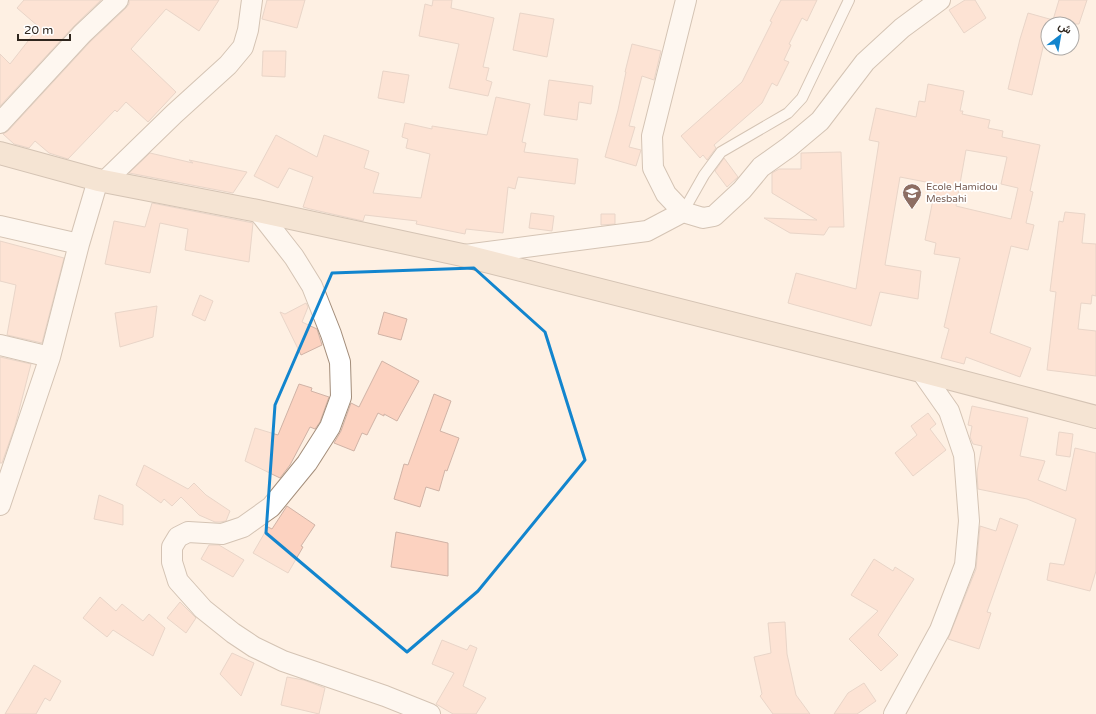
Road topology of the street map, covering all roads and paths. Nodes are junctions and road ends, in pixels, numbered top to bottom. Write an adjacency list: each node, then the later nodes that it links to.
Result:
1 (118, 0): 6 (street)
2 (252, 0): 8 (street)
3 (686, 0): 10 (street)
4 (849, 0): 10 (lane)
5 (940, 0): 10 (street)
6 (0, 123)
7 (0, 153): 8 (street)
8 (102, 180): 9 (street); 12 (street)
9 (258, 211): 13 (street); 20 (street)
10 (683, 212): 13 (street)
11 (0, 226): 12 (street)
12 (79, 244): 15 (street)
13 (462, 256): 16 (street)
14 (0, 345): 15 (street)
15 (50, 357): 18 (street)
16 (921, 371): 17 (street); 21 (street)
17 (1096, 417)
18 (6, 467): 19 (street)
19 (0, 505)
20 (430, 714)
21 (894, 714)

